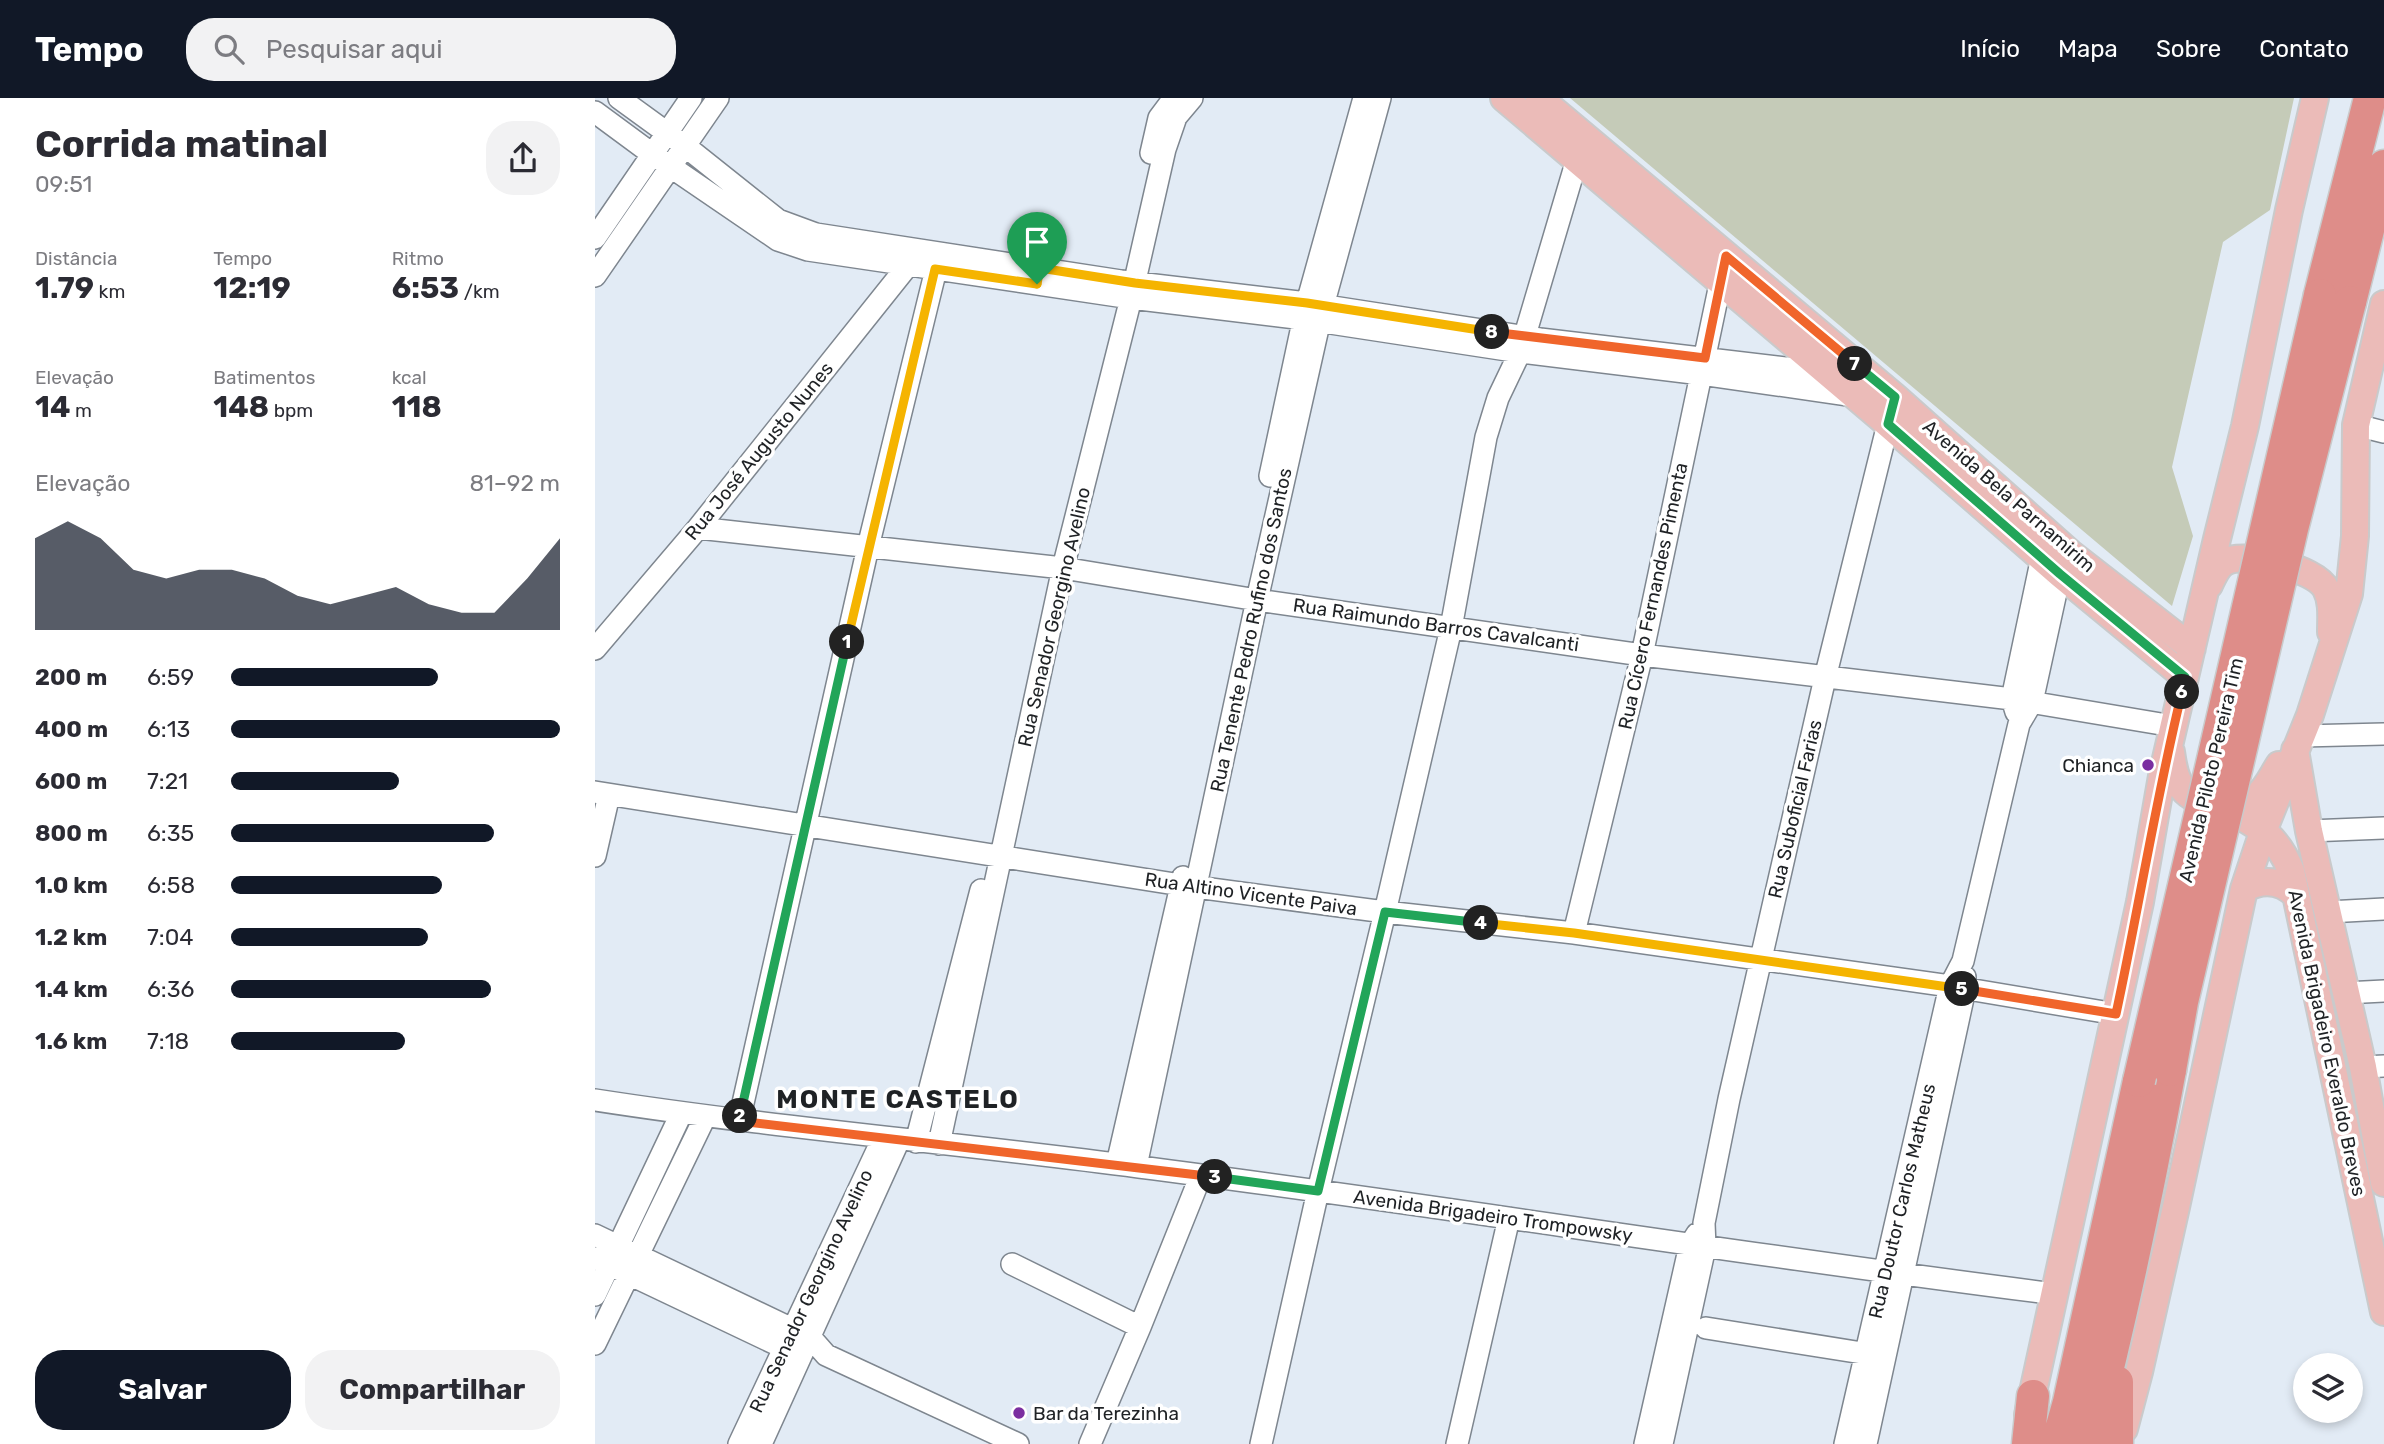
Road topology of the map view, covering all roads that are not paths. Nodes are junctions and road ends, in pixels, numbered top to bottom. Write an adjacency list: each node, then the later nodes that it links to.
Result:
1 (619, 98): 13 (street)
2 (691, 98): 13 (street)
3 (718, 98): 14 (street)
4 (1174, 98): 26 (street, Rua Senador Georgino Avelino)
5 (1192, 98): 26 (street, Rua Senador Georgino Avelino)
6 (1364, 98): 29 (street, Rua Tenente Pedro Rufino dos Santos)
7 (1380, 98): 29 (street, Rua Tenente Pedro Rufino dos Santos)
8 (1504, 98): 15 (main road, Avenida Bela Parnamirim)
9 (1539, 98): 15 (main road, Avenida Bela Parnamirim)
10 (2315, 98): 42 (main road)
11 (2370, 98): 27 (highway, Avenida Piloto Pereira Tim)
12 (595, 111): 16 (street)
13 (666, 134): 14 (street); 16 (street)
14 (685, 146): 18 (street); 19 (street)
15 (1581, 148): 21 (main road, Avenida Bela Parnamirim); 25 (main road, Avenida Bela Parnamirim); 30 (street)
16 (652, 154): 18 (street); 20 (street)
17 (2384, 166): 27 (highway, Avenida Piloto Pereira Tim)
18 (671, 167): 19 (street); 24 (street)
19 (759, 217): 22 (street)
20 (595, 238)
21 (1726, 256): 25 (street, Rua Cícero Fernandes Pimenta); 34 (main road, Avenida Bela Parnamirim)
22 (913, 257): 23 (street); 38 (street, Rua José Augusto Nunes)
23 (938, 261): 26 (street); 39 (street)
24 (595, 276)
25 (1720, 283): 31 (street, Rua Cícero Fernandes Pimenta); 32 (main road, Avenida Bela Parnamirim)
26 (1126, 289): 29 (street); 41 (street, Rua Senador Georgino Avelino)
27 (2335, 299): 99 (highway, Avenida Piloto Pereira Tim, bridge); 116 (highway, Avenida Piloto Pereira Tim, bridge)
28 (2384, 304): 36 (main road)
29 (1313, 312): 30 (street); 43 (street, Rua Tenente Pedro Rufino dos Santos)
30 (1522, 344): 31 (street); 44 (street)
31 (1703, 366): 32 (street); 33 (street); 47 (street, Rua Cícero Fernandes Pimenta)
32 (1827, 373): 33 (main road, Avenida Bela Parnamirim)
33 (1855, 396): 35 (main road, Avenida Bela Parnamirim)
34 (1895, 397): 35 (street, Rua Suboficial Farias); 40 (main road, Avenida Bela Parnamirim)
35 (1888, 424): 40 (main road, Avenida Bela Parnamirim); 50 (street, Rua Suboficial Farias)
36 (2356, 425): 37 (street); 48 (main road)
37 (2384, 432)
38 (698, 528): 39 (street, Rua Raimundo Barros Cavalcanti); 46 (street, Rua José Augusto Nunes)
39 (868, 547): 41 (street, Rua Raimundo Barros Cavalcanti); 57 (street)
40 (2056, 555): 45 (main road, Avenida Bela Parnamirim); 49 (main road, Avenida Bela Parnamirim); 51 (street, Rua Doutor Carlos Matheus)
41 (1058, 568): 43 (street, Rua Raimundo Barros Cavalcanti); 61 (street, Rua Senador Georgino Avelino)
42 (2205, 592): 45 (main road); 48 (main road)
43 (1250, 599): 44 (street, Rua Raimundo Barros Cavalcanti); 63 (street, Rua Tenente Pedro Rufino dos Santos)
44 (1451, 628): 47 (street, Rua Raimundo Barros Cavalcanti); 67 (street)
45 (2192, 648): 49 (main road)
46 (595, 649)
47 (1642, 654): 50 (street, Rua Raimundo Barros Cavalcanti); 69 (street, Rua Cícero Fernandes Pimenta)
48 (2330, 655): 54 (main road)
49 (2185, 677): 53 (main road)
50 (1825, 678): 51 (street, Rua Raimundo Barros Cavalcanti); 70 (street, Rua Suboficial Farias)
51 (2022, 700): 53 (street, Rua Raimundo Barros Cavalcanti); 71 (street, Rua Doutor Carlos Matheus)
52 (2384, 734): 54 (street)
53 (2172, 735): 56 (main road, Avenida Brigadeiro Everaldo Breves); 74 (main road)
54 (2298, 742): 56 (main road); 59 (main road); 60 (main road, Avenida Brigadeiro Everaldo Breves)
55 (602, 794): 57 (street, Rua Altino Vicente Paiva); 62 (street)
56 (2222, 806): 59 (main road, Avenida Brigadeiro Everaldo Breves)
57 (805, 826): 61 (street, Rua Altino Vicente Paiva); 79 (street)
58 (2384, 828): 60 (street)
59 (2263, 829): 64 (main road); 65 (main road, Avenida Brigadeiro Everaldo Breves)
60 (2309, 831): 68 (main road, Avenida Brigadeiro Everaldo Breves)
61 (996, 855): 63 (street, Rua Altino Vicente Paiva); 80 (street, Rua Senador Georgino Avelino); 81 (street, Rua Senador Georgino Avelino)
62 (595, 856)
63 (1188, 886): 67 (street, Rua Altino Vicente Paiva); 83 (street, Rua Tenente Pedro Rufino dos Santos)
64 (2244, 889): 65 (main road); 118 (main road)
65 (2296, 895): 96 (main road, Avenida Brigadeiro Everaldo Breves)
66 (2384, 909): 68 (street)
67 (1385, 912): 69 (street, Rua Altino Vicente Paiva); 86 (street)
68 (2328, 912): 73 (main road, Avenida Brigadeiro Everaldo Breves)
69 (1574, 933): 70 (street, Rua Altino Vicente Paiva)
70 (1760, 961): 71 (street, Rua Altino Vicente Paiva); 89 (street, Rua Suboficial Farias)
71 (1958, 988): 74 (street, Rua Altino Vicente Paiva); 92 (street, Rua Doutor Carlos Matheus)
72 (2384, 991): 73 (street)
73 (2345, 993): 75 (main road, Avenida Brigadeiro Everaldo Breves)
74 (2116, 1014): 95 (main road)
75 (2373, 1067): 82 (main road, Avenida Brigadeiro Everaldo Breves)
76 (595, 1100): 77 (street, Avenida Brigadeiro Trompowsky)
77 (681, 1114): 78 (street, Avenida Brigadeiro Trompowsky); 90 (street)
78 (705, 1117): 79 (street, Avenida Brigadeiro Trompowsky); 90 (street)
79 (739, 1121): 80 (street, Avenida Brigadeiro Trompowsky)
80 (899, 1140): 81 (street, Avenida Brigadeiro Trompowsky); 100 (street, Rua Senador Georgino Avelino)
81 (939, 1144): 83 (street, Avenida Brigadeiro Trompowsky)
82 (2381, 1154): 85 (main road, Avenida Brigadeiro Everaldo Breves)
83 (1127, 1165): 84 (street, Avenida Brigadeiro Trompowsky)
84 (1201, 1175): 86 (street, Avenida Brigadeiro Trompowsky); 97 (street)
85 (2384, 1183)
86 (1318, 1191): 87 (street, Avenida Brigadeiro Trompowsky); 108 (street)
87 (1509, 1218): 89 (street, Avenida Brigadeiro Trompowsky); 109 (street)
88 (595, 1235): 90 (street)
89 (1698, 1246): 92 (street, Avenida Brigadeiro Trompowsky); 110 (street, Rua Suboficial Farias); 111 (street, Rua Suboficial Farias)
90 (615, 1256): 93 (street); 94 (street); 100 (street)
91 (1012, 1264): 97 (street)
92 (1895, 1274): 95 (street, Avenida Brigadeiro Trompowsky); 102 (street, Rua Doutor Carlos Matheus)
93 (628, 1275): 100 (street); 101 (street)
94 (595, 1294)
95 (2056, 1294): 103 (main road)
96 (2384, 1312)
97 (1140, 1328): 107 (street)
98 (1706, 1328): 102 (street)
99 (2117, 1334): 117 (highway, Avenida Piloto Pereira Tim); 118 (highway)
100 (797, 1343): 104 (street, Rua Senador Georgino Avelino); 105 (street, Rua Senador Georgino Avelino); 106 (street)
101 (595, 1344)
102 (1876, 1355): 112 (street, Rua Doutor Carlos Matheus); 113 (street, Rua Doutor Carlos Matheus)
103 (2033, 1396): 114 (main road); 115 (highway)
104 (739, 1444)
105 (761, 1444)
106 (1018, 1444)
107 (1090, 1444)
108 (1261, 1444)
109 (1457, 1444)
110 (1645, 1444)
111 (1662, 1444)
112 (1845, 1444)
113 (1866, 1444)
114 (2021, 1444)
115 (2028, 1444)
116 (2057, 1444)
117 (2089, 1444)
118 (2118, 1444)

